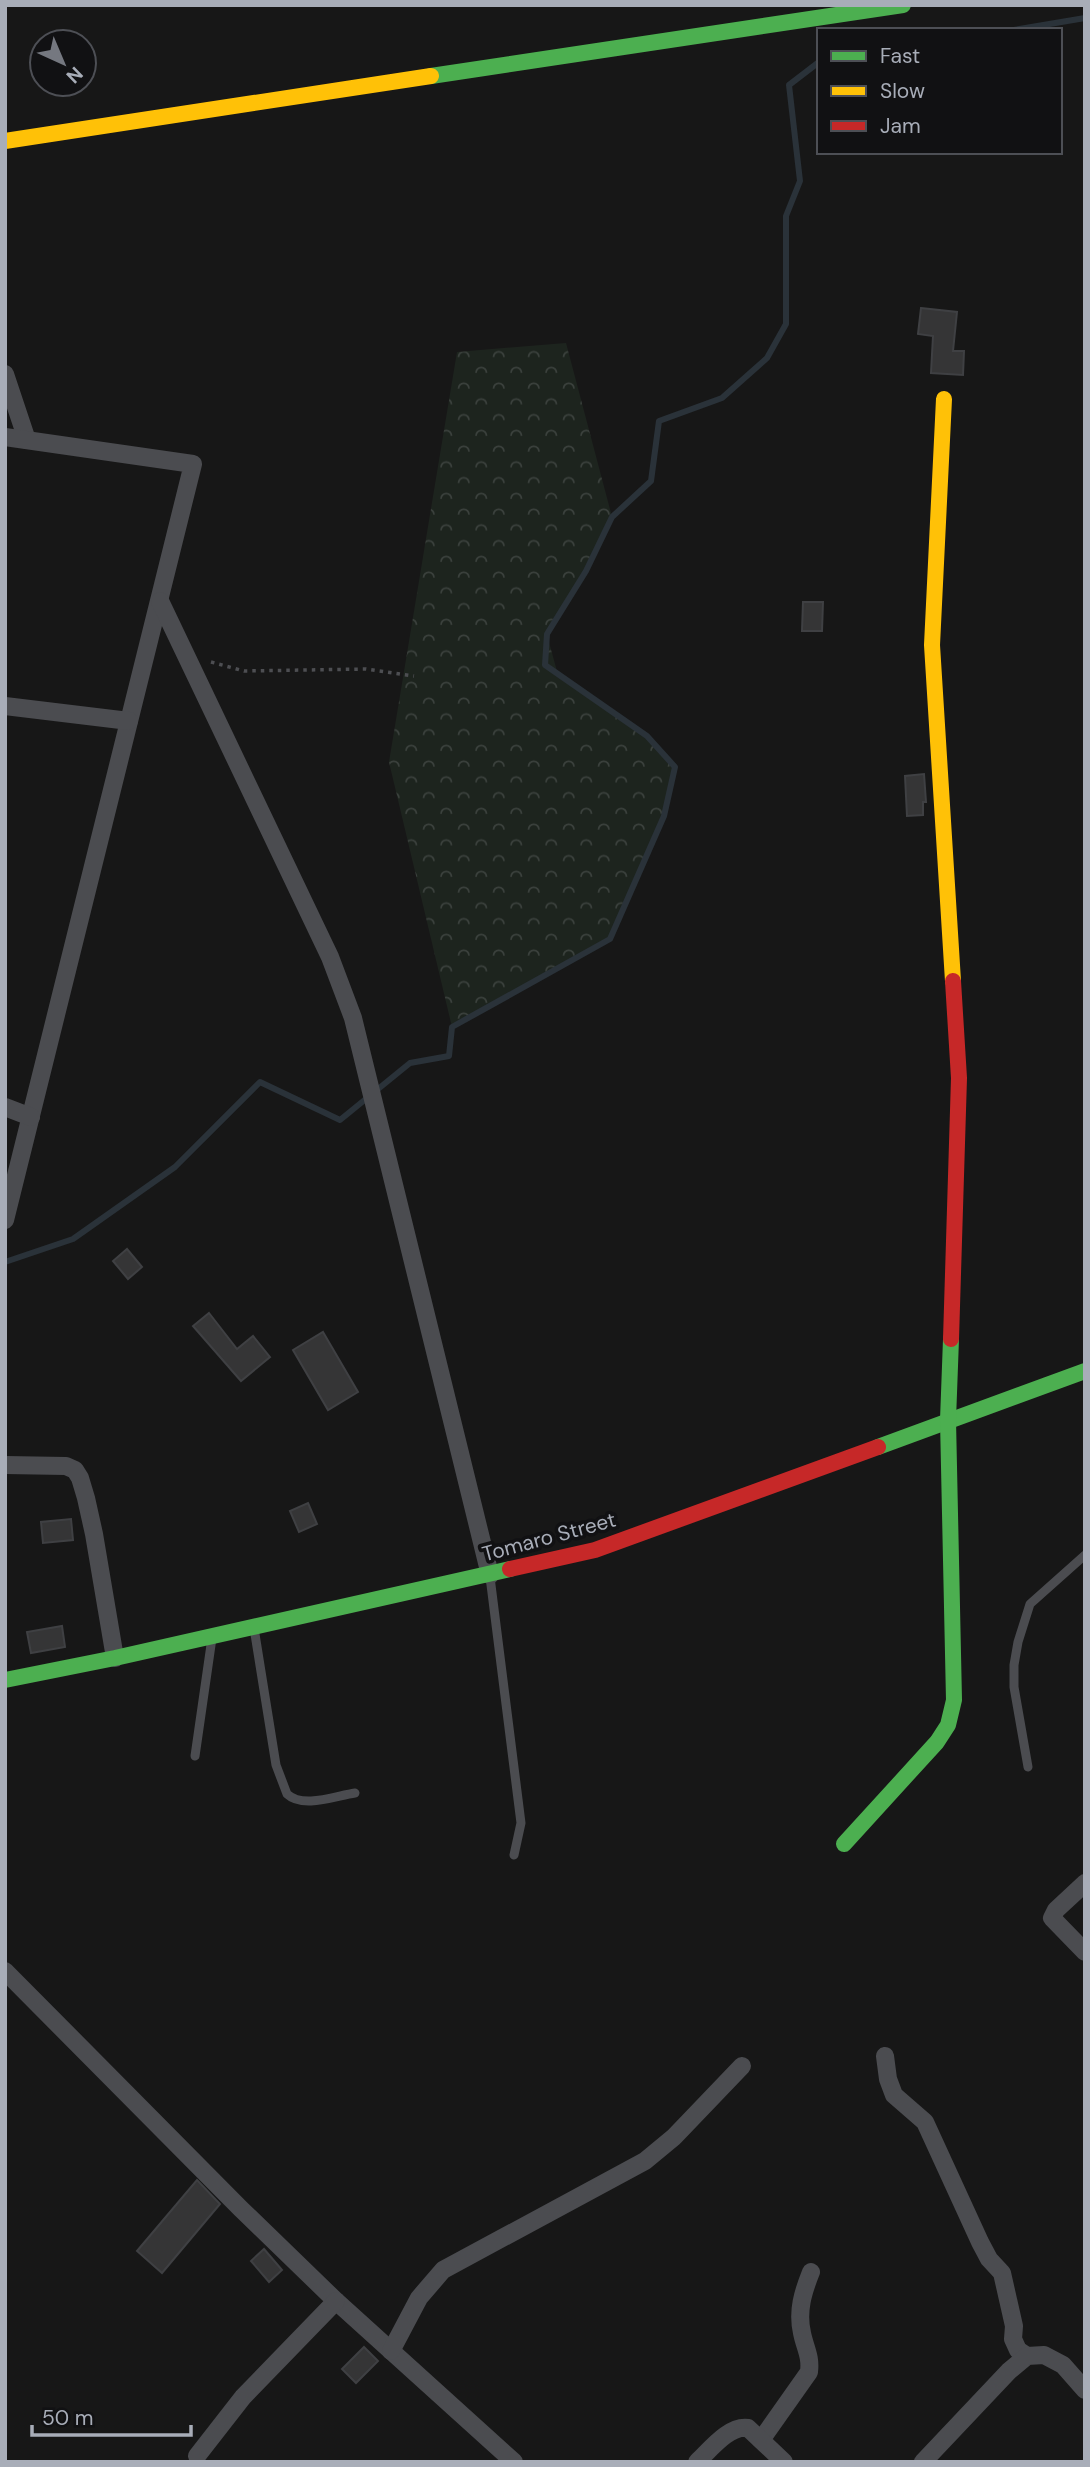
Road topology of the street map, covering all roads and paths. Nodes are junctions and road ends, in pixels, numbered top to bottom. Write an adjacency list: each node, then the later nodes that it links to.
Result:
1 (798, 5): 3 (main road)
2 (903, 5): 4 (main road)
3 (128, 106)
4 (5, 141)
5 (5, 374): 8 (street)
6 (944, 399): 18 (main road)
7 (5, 437): 8 (street)
8 (27, 440): 9 (street)
9 (160, 601): 10 (street); 13 (street)
10 (185, 655): 11 (path); 21 (street)
11 (414, 677)
12 (5, 706): 13 (street)
13 (129, 721): 15 (street)
14 (5, 1107): 15 (street)
15 (31, 1117): 16 (street)
16 (5, 1220)
17 (1085, 1371): 18 (main road, Tomaro Street)
18 (948, 1420): 21 (main road, Tomaro Street); 29 (main road)
19 (5, 1465): 24 (street)
20 (1085, 1556): 27 (lane)
21 (490, 1575): 22 (main road, Tomaro Street); 30 (lane)
22 (254, 1627): 23 (main road, Tomaro Street); 28 (lane)
23 (212, 1637): 24 (main road, Tomaro Street); 26 (lane)
24 (115, 1658): 25 (main road, Tomaro Street)
25 (5, 1680)
26 (195, 1756)
27 (1028, 1767)
28 (355, 1793)
29 (844, 1844)
30 (514, 1855)
31 (1085, 1883): 32 (street)
32 (1085, 1952)
33 (5, 1971): 37 (street)
34 (885, 2056): 39 (street)
35 (742, 2066): 38 (street)
36 (811, 2272): 41 (street)
37 (336, 2301): 38 (street); 42 (street)
38 (391, 2351): 43 (street)
39 (1027, 2356): 40 (street); 46 (street)
40 (1085, 2390)
41 (761, 2440): 44 (street); 45 (street)
42 (197, 2456)
43 (514, 2462)
44 (697, 2462)
45 (784, 2462)
46 (923, 2462)

